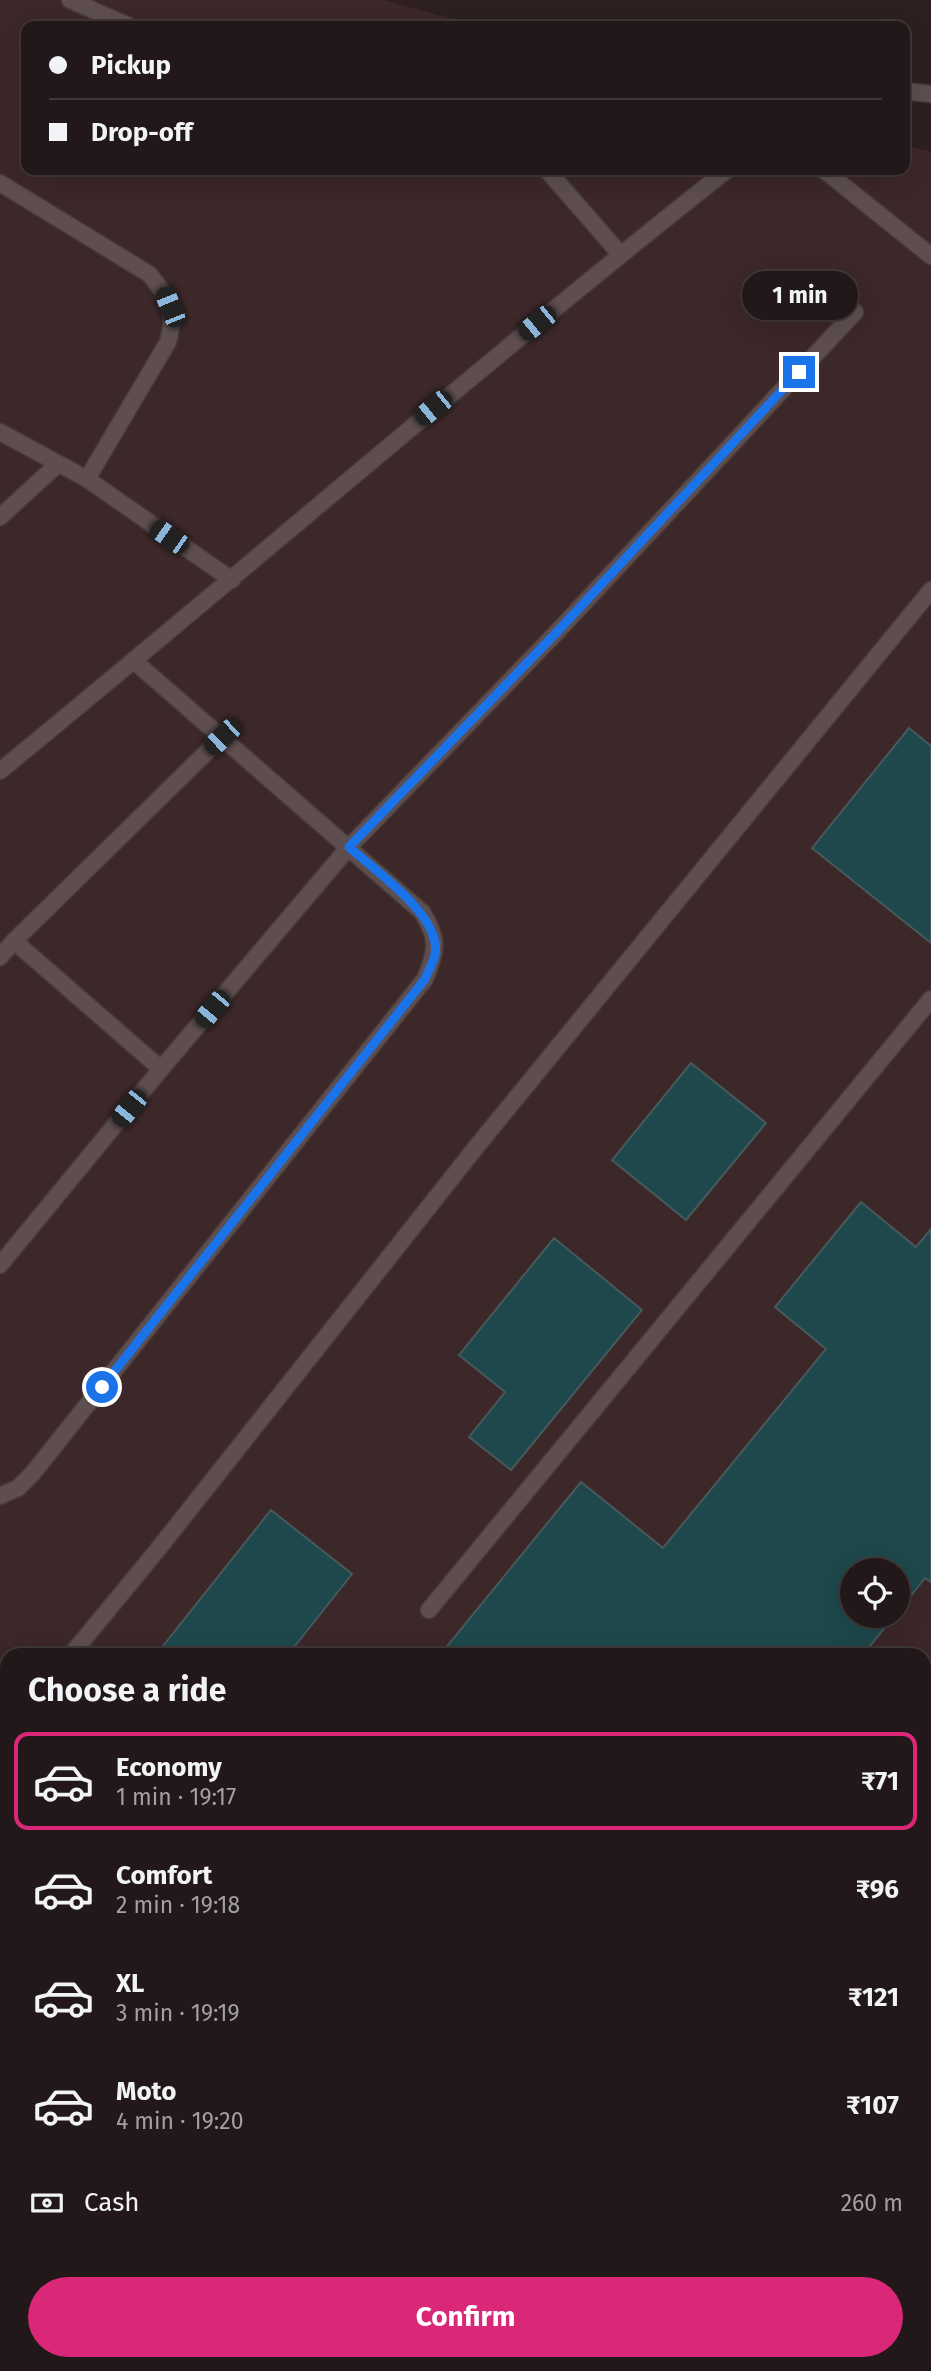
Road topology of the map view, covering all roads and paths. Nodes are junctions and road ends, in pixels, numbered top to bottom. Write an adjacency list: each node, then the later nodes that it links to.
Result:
1 (70, 0): 2 (lane)
2 (118, 21)
3 (910, 92): 4 (lane)
4 (931, 94)
5 (551, 175): 9 (lane)
6 (721, 175): 9 (lane)
7 (830, 175): 10 (lane)
8 (0, 183): 14 (lane)
9 (620, 254): 16 (lane)
10 (931, 256)
11 (855, 312): 21 (lane)
12 (0, 432): 13 (lane)
13 (58, 464): 14 (lane); 15 (lane)
14 (87, 479): 16 (lane)
15 (0, 517)
16 (232, 580): 18 (lane)
17 (931, 590): 29 (lane)
18 (134, 661): 19 (lane); 20 (lane)
19 (222, 737): 21 (lane); 22 (lane)
20 (0, 771)
21 (349, 847): 25 (lane); 27 (lane)
22 (14, 941): 23 (lane); 25 (lane)
23 (0, 957)
24 (931, 999): 28 (lane)
25 (161, 1069): 26 (lane)
26 (0, 1265)
27 (0, 1496)
28 (429, 1610)
29 (77, 1648)

